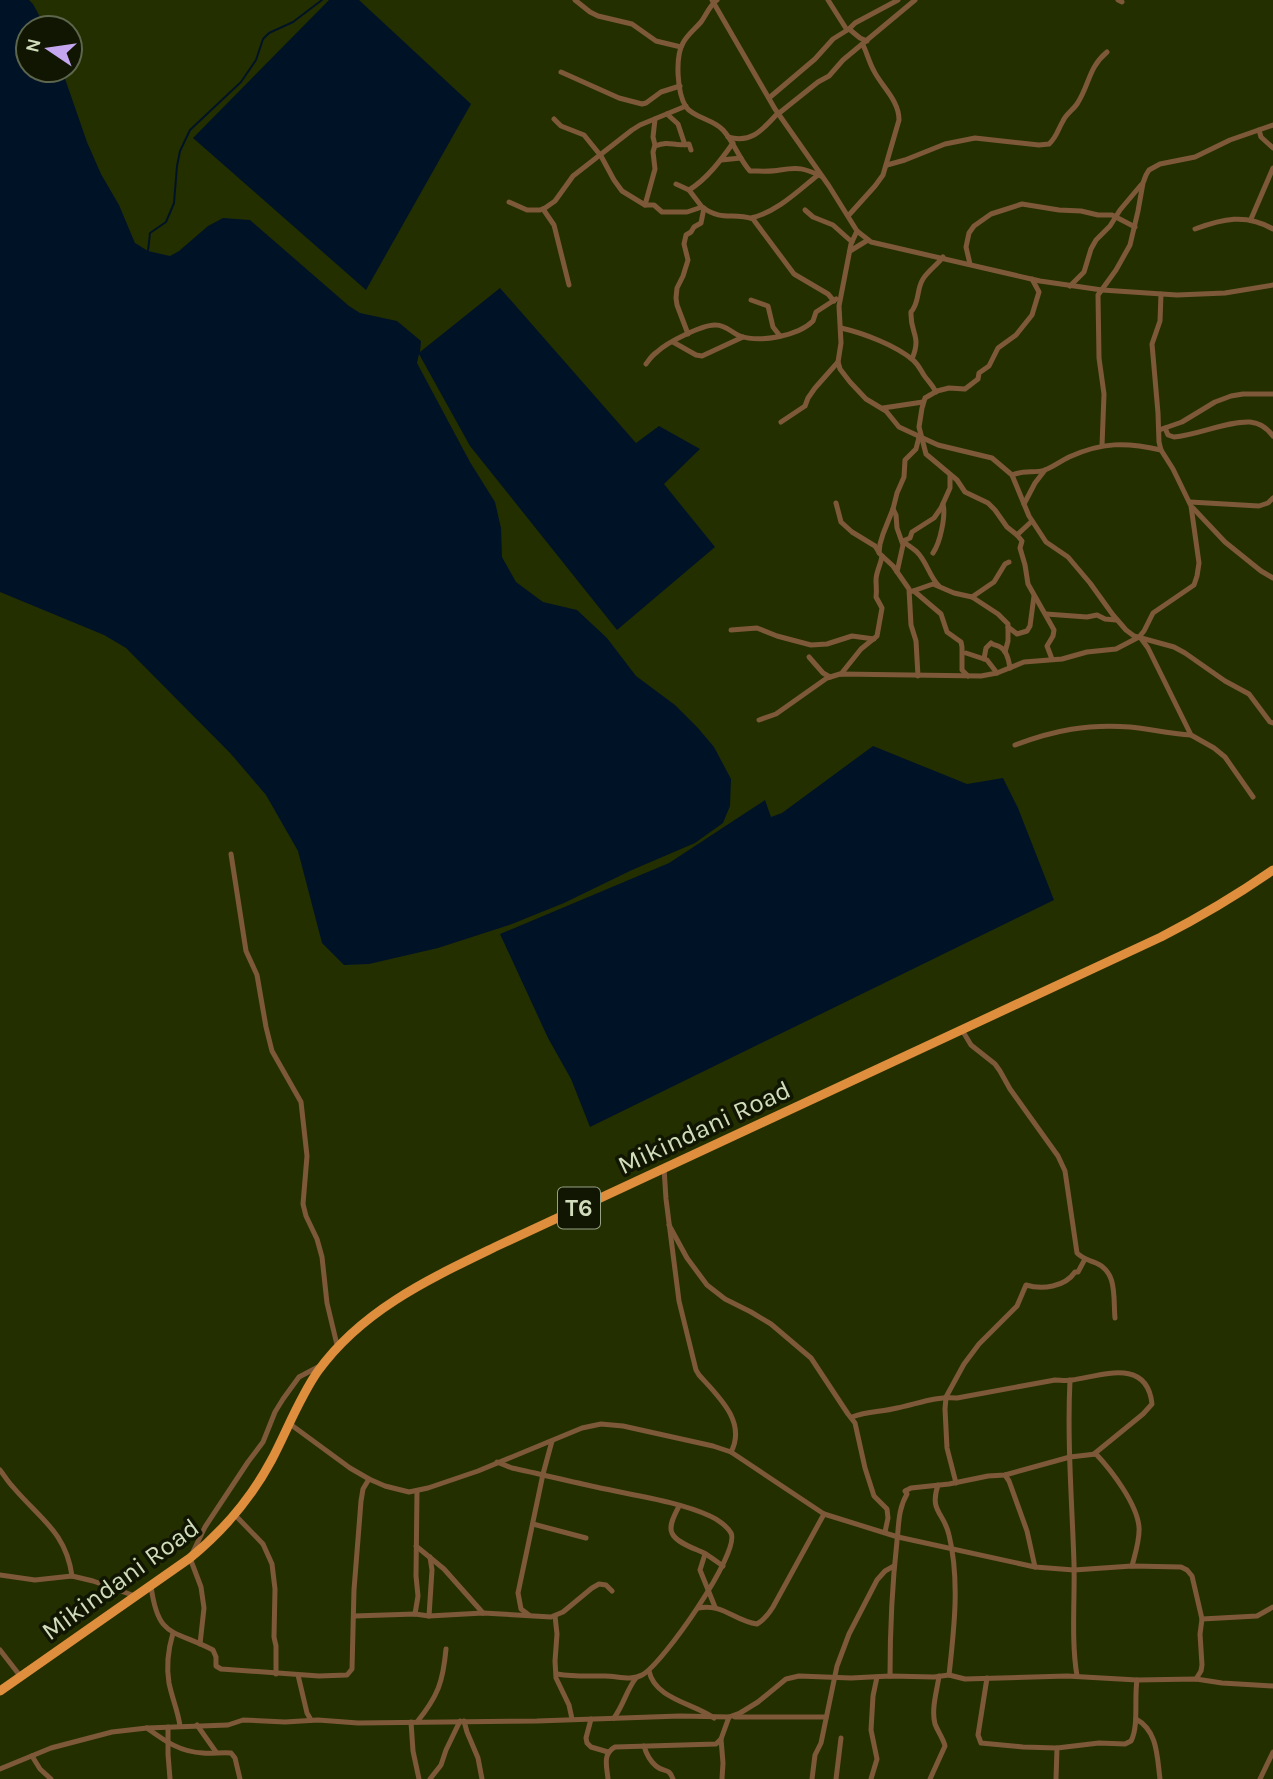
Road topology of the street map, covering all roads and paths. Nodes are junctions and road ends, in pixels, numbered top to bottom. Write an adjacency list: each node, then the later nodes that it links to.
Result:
1 (576, 0): 8 (street)
2 (828, 0): 6 (street)
3 (898, 0): 6 (street)
4 (915, 0): 7 (street)
5 (714, 1): 8 (street); 12 (street)
6 (848, 29): 7 (street); 12 (street)
7 (864, 44): 14 (street); 29 (street)
8 (681, 47): 11 (street)
9 (1107, 51): 29 (street)
10 (561, 72): 11 (street)
11 (680, 86): 13 (street)
12 (769, 98): 14 (street)
13 (686, 106): 15 (street); 20 (street)
14 (778, 113): 20 (street); 31 (street)
15 (667, 114): 17 (street); 22 (street)
16 (554, 119): 26 (street)
17 (655, 119): 23 (street); 26 (street)
18 (1273, 125): 19 (street)
19 (1259, 130): 24 (street); 32 (street)
20 (728, 137): 21 (street)
21 (733, 143): 27 (street); 28 (street)
22 (685, 145): 23 (street); 25 (street)
23 (655, 146): 36 (street)
24 (1273, 148)
25 (691, 150)
26 (601, 156): 36 (street); 38 (street)
27 (741, 158): 28 (street); 31 (street)
28 (720, 160): 34 (street)
29 (887, 164): 40 (street)
30 (1273, 167): 43 (street)
31 (820, 176): 40 (street); 42 (street)
32 (1143, 183): 41 (street); 44 (street)
33 (676, 184): 34 (street)
34 (689, 190): 37 (street)
35 (509, 202): 38 (street)
36 (645, 205): 37 (street)
37 (703, 207): 42 (street); 63 (street)
38 (543, 209): 54 (street)
39 (804, 210): 49 (street)
40 (848, 216): 47 (street)
41 (1116, 217): 44 (street); 52 (street); 56 (street)
42 (751, 218): 61 (street)
43 (1251, 219): 45 (street); 46 (street)
44 (1135, 227): 57 (street)
45 (1195, 229)
46 (1273, 229)
47 (857, 232): 48 (street); 49 (street)
48 (867, 240): 50 (street); 51 (street)
49 (852, 242): 50 (street)
50 (850, 251): 59 (street)
51 (943, 257): 52 (street); 67 (street)
52 (971, 264): 53 (street)
53 (1032, 279): 56 (street); 70 (street)
54 (569, 285)
55 (1273, 285): 58 (street)
56 (1070, 286): 57 (street)
57 (1102, 290): 58 (street); 78 (street)
58 (1161, 294): 75 (street)
59 (840, 296): 61 (street); 62 (street)
60 (751, 300): 64 (street)
61 (834, 301): 64 (street)
62 (841, 328): 67 (street); 68 (street)
63 (688, 334): 65 (street); 66 (street)
64 (780, 336): 65 (street)
65 (743, 337): 66 (street)
66 (673, 342): 69 (street)
67 (912, 359): 70 (street)
68 (838, 362): 73 (street); 74 (street)
69 (646, 364)
70 (936, 392): 72 (street)
71 (1273, 394): 75 (street)
72 (923, 402): 73 (street); 77 (street)
73 (883, 408): 77 (street)
74 (780, 422)
75 (1162, 429): 76 (street); 79 (street)
76 (1273, 436)
77 (921, 438): 81 (street); 82 (street); 88 (street)
78 (1102, 446): 79 (street); 80 (street)
79 (1161, 450): 87 (street)
80 (1045, 470): 82 (street); 85 (street)
81 (950, 475): 86 (street); 90 (street)
82 (1012, 475): 85 (street)
83 (1273, 498): 87 (street)
84 (836, 503): 93 (street)
85 (1024, 503): 89 (street)
86 (943, 504): 91 (street); 92 (street)
87 (1191, 504): 96 (street); 105 (street)
88 (893, 509): 91 (street); 93 (street)
89 (1032, 521): 90 (street); 102 (street)
90 (1017, 535): 99 (street)
91 (903, 541): 95 (street); 97 (street)
92 (933, 553)
93 (880, 554): 95 (street); 106 (street)
94 (1009, 562): 100 (street)
95 (898, 572): 98 (street)
96 (1273, 578)
97 (939, 586): 98 (street); 100 (street)
98 (912, 592): 115 (street); 116 (street)
99 (1034, 596): 101 (street); 103 (street)
100 (972, 597): 103 (street)
101 (1046, 614): 102 (street); 111 (street)
102 (1116, 620): 105 (street)
103 (1009, 627): 108 (street)
104 (731, 630): 106 (street)
105 (1139, 637): 111 (street); 119 (street); 120 (street)
106 (874, 639): 114 (street)
107 (966, 653): 110 (street)
108 (1005, 653): 110 (street); 112 (street)
109 (809, 657): 117 (street)
110 (984, 659): 113 (street)
111 (1052, 659): 112 (street)
112 (1010, 668): 113 (street)
113 (997, 673): 116 (street)
114 (841, 674): 115 (street); 117 (street)
115 (918, 676): 116 (street)
116 (968, 676)
117 (830, 677): 118 (street)
118 (759, 720)
119 (1273, 723)
120 (1191, 735): 121 (street); 122 (street)
121 (1015, 745)
122 (1253, 797)
123 (231, 854): 130 (street)
124 (1273, 870): 125 (highway, Mikindani Road / T6)
125 (962, 1030): 126 (highway, Mikindani Road / T6); 128 (street)
126 (664, 1168): 127 (street); 130 (highway, Mikindani Road / T6)
127 (669, 1225): 134 (street); 137 (street)
128 (1085, 1259): 129 (street); 133 (street)
129 (1115, 1318)
130 (338, 1349): 131 (highway, Mikindani Road / T6)
131 (324, 1364): 135 (highway, Mikindani Road / T6); 159 (street)
132 (1070, 1380): 133 (street); 138 (street); 139 (street)
133 (946, 1397): 134 (street); 145 (street)
134 (852, 1417): 152 (street)
135 (290, 1424): 144 (street); 150 (highway, Mikindani Road / T6)
136 (552, 1441): 137 (street); 140 (street); 142 (street)
137 (732, 1452): 149 (street)
138 (1094, 1454): 139 (street); 162 (street)
139 (1070, 1457): 143 (street); 164 (street)
140 (497, 1462): 142 (street); 147 (street)
141 (0, 1470): 166 (street)
142 (543, 1474): 148 (street); 151 (street)
143 (1005, 1475): 145 (street); 163 (street)
144 (369, 1479): 147 (street); 176 (street)
145 (956, 1483): 146 (street)
146 (939, 1485): 153 (street); 156 (street)
147 (417, 1491): 155 (street)
148 (679, 1506): 157 (street); 160 (street)
149 (824, 1514): 152 (street); 171 (street)
150 (234, 1515): 159 (highway, Mikindani Road / T6); 186 (street)
151 (533, 1524): 154 (street); 178 (street)
152 (885, 1532): 153 (street)
153 (898, 1537): 156 (street); 161 (street)
154 (586, 1538)
155 (416, 1546): 158 (street); 175 (street)
156 (952, 1550): 163 (street); 189 (street)
157 (705, 1554): 160 (street); 168 (street)
158 (430, 1557): 174 (street); 177 (street)
159 (190, 1558): 167 (highway, Mikindani Road / T6); 182 (street)
160 (723, 1566): 168 (street)
161 (894, 1566): 191 (street); 194 (street)
162 (1132, 1566): 164 (street); 180 (street)
163 (1035, 1567): 164 (street)
164 (1074, 1570): 193 (street)
165 (0, 1575): 166 (street)
166 (72, 1576): 170 (street)
167 (151, 1586): 170 (highway, Mikindani Road / T6); 181 (street)
168 (708, 1589): 171 (street); 173 (street)
169 (612, 1591): 179 (street)
170 (135, 1596): 190 (highway, Mikindani Road / T6)
171 (715, 1607): 173 (street)
172 (1273, 1607): 180 (street)
173 (698, 1608): 185 (street)
174 (483, 1613): 177 (street); 178 (street)
175 (415, 1614): 176 (street); 177 (street)
176 (354, 1616): 188 (street)
177 (429, 1616)
178 (531, 1616): 179 (street)
179 (555, 1616): 187 (street)
180 (1202, 1619): 198 (street)
181 (173, 1633): 182 (street); 213 (street)
182 (200, 1644): 186 (street)
183 (446, 1649): 211 (street)
184 (0, 1650): 190 (street)
185 (649, 1671): 196 (street); 205 (street)
186 (276, 1674): 188 (street)
187 (557, 1674): 196 (street); 206 (street)
188 (298, 1675): 209 (street)
189 (948, 1675): 192 (street); 197 (street)
190 (21, 1676): 201 (highway, Mikindani Road / T6)
191 (891, 1676): 192 (street); 195 (street)
192 (939, 1676): 238 (street)
193 (1077, 1676): 197 (street); 199 (street)
194 (836, 1677): 195 (street); 202 (street); 203 (street)
195 (877, 1677): 237 (street)
196 (636, 1678): 204 (street)
197 (987, 1678): 220 (street)
198 (1196, 1679): 199 (street); 200 (street)
199 (1137, 1680): 208 (street)
200 (1273, 1685)
201 (0, 1691)
202 (731, 1717): 203 (street); 205 (street); 217 (street)
203 (826, 1717): 235 (street)
204 (614, 1718): 205 (street); 207 (street)
205 (714, 1718)
206 (572, 1719): 207 (street); 210 (street)
207 (591, 1719): 222 (street)
208 (1136, 1719): 220 (street); 240 (street)
209 (311, 1720): 211 (street); 212 (street)
210 (462, 1721): 211 (street); 230 (street); 231 (street)
211 (414, 1722): 229 (street)
212 (197, 1725): 213 (street); 221 (street)
213 (180, 1726): 214 (street)
214 (168, 1727): 215 (street); 218 (street)
215 (147, 1728): 218 (street); 224 (street)
216 (841, 1738): 236 (street)
217 (722, 1739): 219 (street); 234 (street)
218 (168, 1744): 221 (street); 227 (street)
219 (644, 1746): 222 (street); 233 (street)
220 (1057, 1748): 239 (street)
221 (216, 1752): 228 (street)
222 (608, 1752): 232 (street)
223 (1273, 1752): 241 (street)
224 (32, 1756): 225 (street); 226 (street)
225 (0, 1769)
226 (51, 1779)
227 (170, 1779)
228 (240, 1779)
229 (419, 1779)
230 (430, 1779)
231 (482, 1779)
232 (608, 1779)
233 (673, 1779)
234 (722, 1779)
235 (812, 1779)
236 (836, 1779)
237 (871, 1779)
238 (930, 1779)
239 (1056, 1779)
240 (1160, 1779)
241 (1260, 1779)

